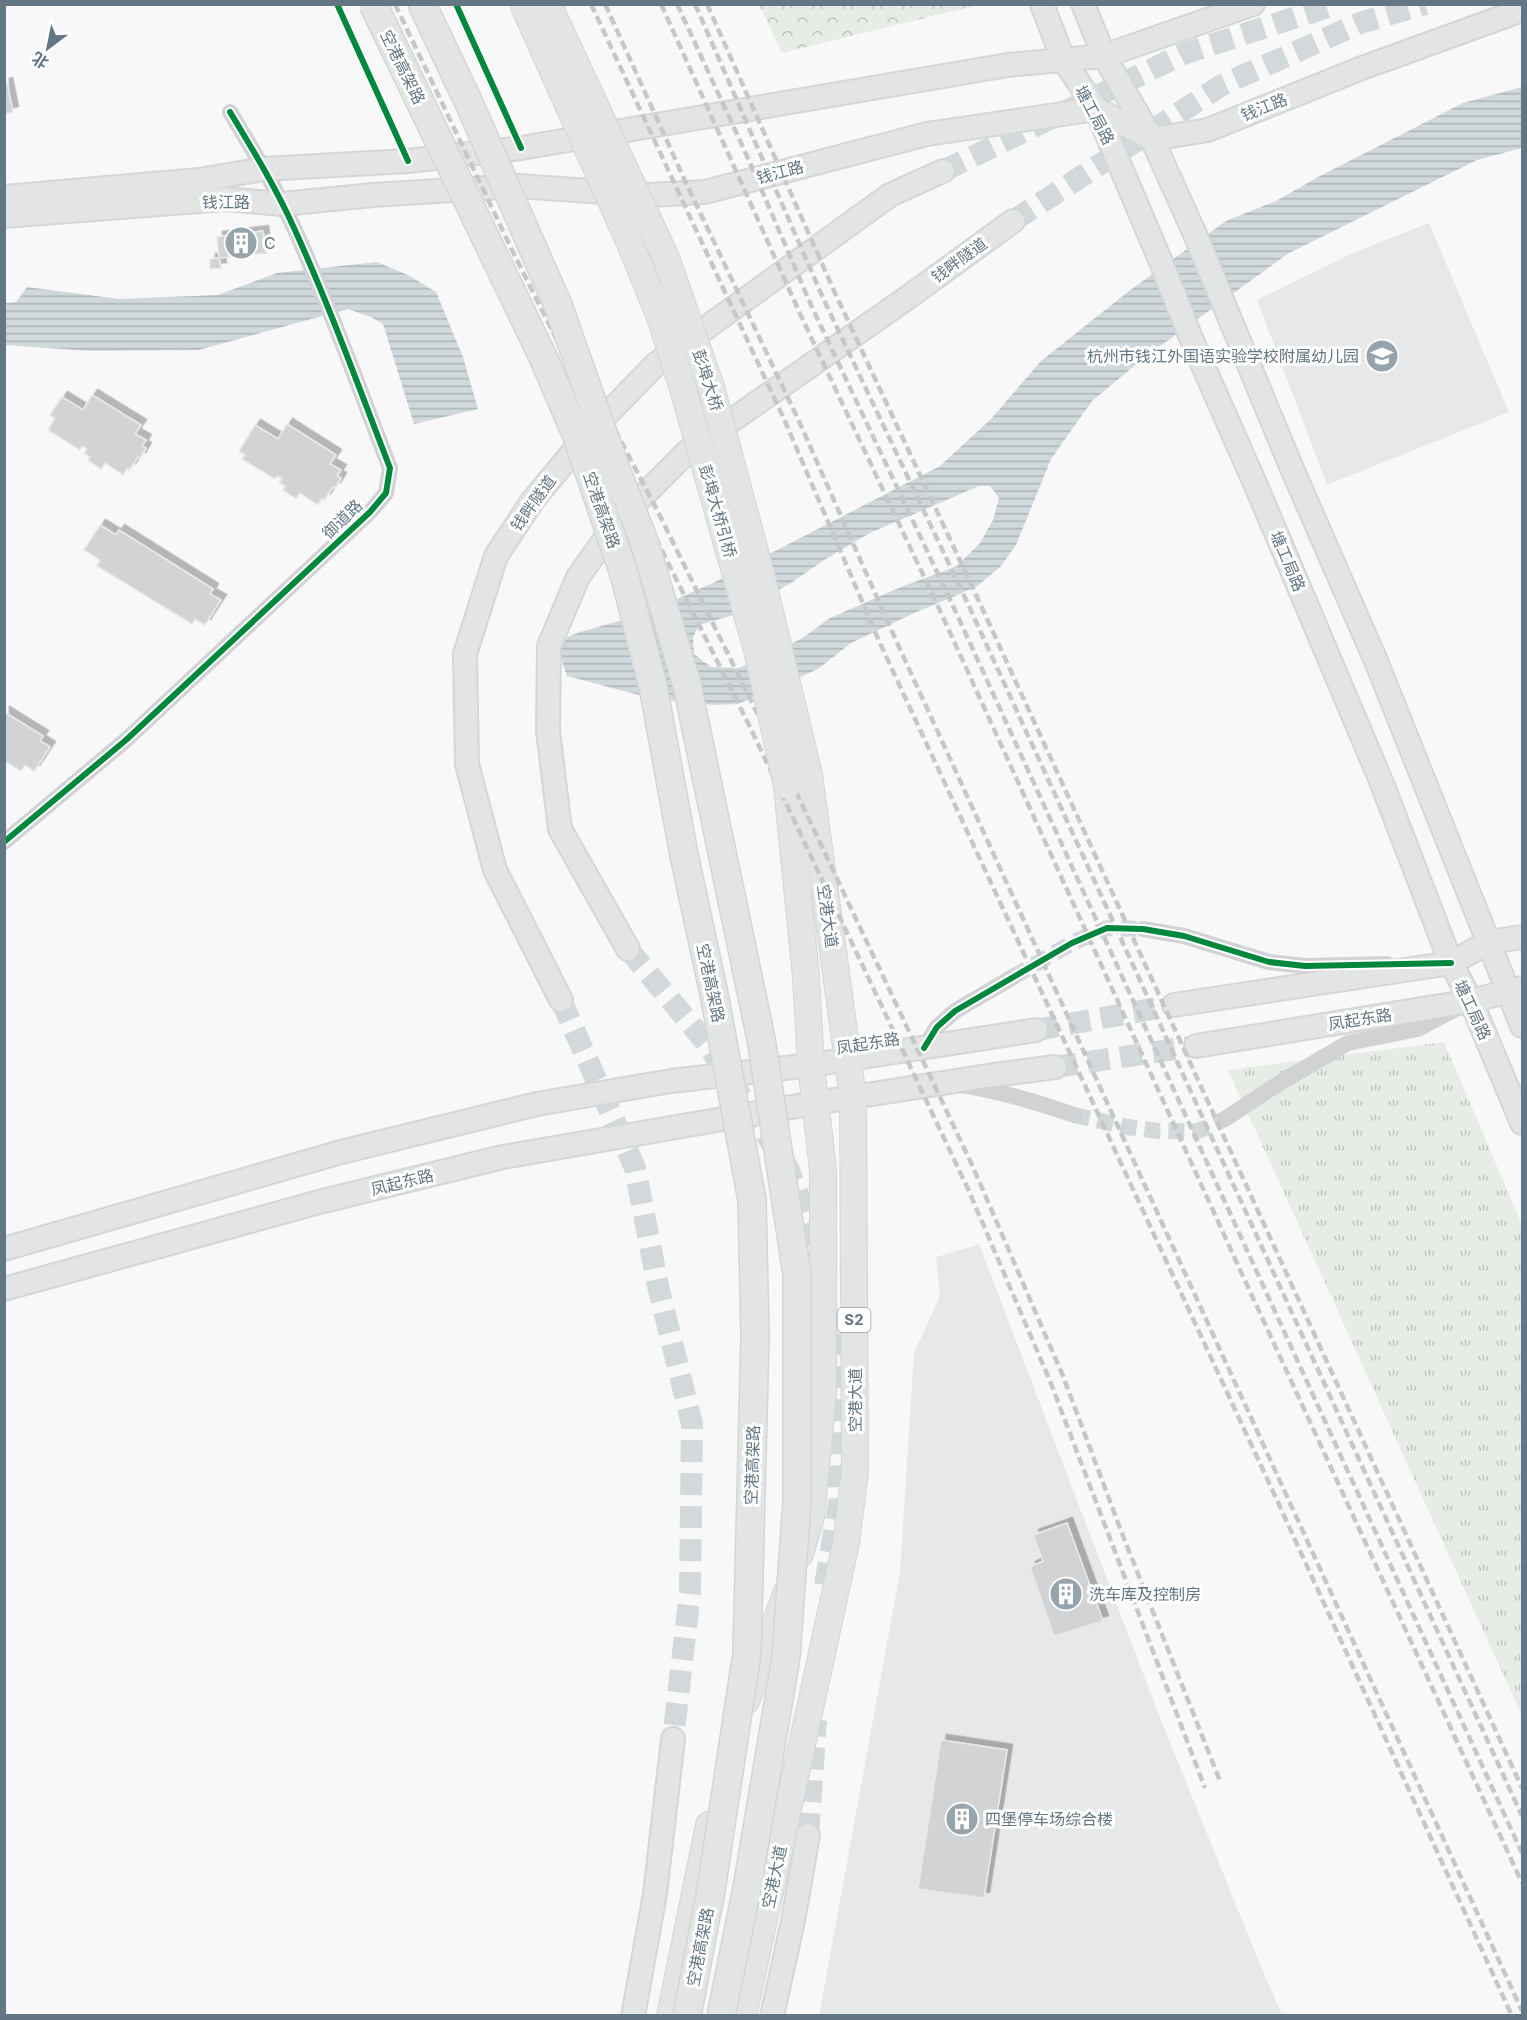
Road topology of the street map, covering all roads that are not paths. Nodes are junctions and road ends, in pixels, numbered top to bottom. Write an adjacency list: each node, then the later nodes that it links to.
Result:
1 (373, 4): 51 (highway, 空港高架路, bridge)
2 (422, 4): 52 (highway, 空港高架路, bridge)
3 (523, 4): 20 (main road, 彭埠大桥引桥, bridge)
4 (548, 4): 20 (main road, 彭埠大桥, bridge)
5 (1042, 4): 10 (main road, 塘工局路)
6 (1083, 4): 9 (main road)
7 (1253, 4): 9 (main road, 钱江路)
8 (1522, 10): 13 (main road, 钱江路)
9 (1104, 56): 10 (main road, 钱江路); 13 (main road)
10 (1063, 59): 11 (main road, 塘工局路); 14 (main road, 钱江路)
11 (1096, 109): 13 (main road); 17 (main road, 钱江路); 26 (main road, 塘工局路)
12 (230, 112): 14 (street, 御道路)
13 (1152, 139): 24 (main road)
14 (264, 169): 16 (main road, 钱江路); 17 (street, 御道路)
15 (943, 171): 29 (main road, 钱畔隧道)
16 (4, 197)
17 (282, 204): 18 (main road, 钱江路); 21 (street, 御道路)
18 (4, 216)
19 (1013, 221): 25 (main road, 钱畔隧道)
20 (798, 781): 36 (main road, 空港大道); 37 (main road, 空港大道)
21 (4, 842)
22 (1143, 929): 26 (street)
23 (1522, 937): 24 (main road)
24 (1489, 942): 26 (main road); 28 (main road)
25 (628, 949)
26 (1451, 963): 30 (main road, 塘工局路); 31 (main road)
27 (1014, 977): 35 (street)
28 (1515, 989): 30 (main road, 凤起东路); 32 (main road)
29 (561, 1000)
30 (1471, 1001): 34 (main road, 凤起东路); 43 (street); 44 (main road, 塘工局路)
31 (1174, 1005)
32 (1522, 1026)
33 (1036, 1030): 35 (main road, 凤起东路)
34 (1196, 1046)
35 (924, 1048): 36 (main road, 凤起东路)
36 (847, 1059): 37 (main road, 凤起东路); 40 (main road, 空港大道)
37 (811, 1065): 41 (main road, 空港大道); 45 (main road, 凤起东路)
38 (1055, 1067): 39 (main road, 凤起东路)
39 (946, 1083): 40 (main road, 凤起东路); 42 (street)
40 (853, 1098): 41 (main road, 凤起东路); 53 (main road, 空港大道 / S2)
41 (815, 1104): 46 (main road, 凤起东路); 50 (main road, 空港大道)
42 (1074, 1115)
43 (1225, 1119)
44 (1522, 1123)
45 (4, 1249)
46 (4, 1289)
47 (673, 1740): 49 (main road)
48 (808, 1835): 54 (main road)
49 (633, 2016)
50 (670, 2016)
51 (687, 2016)
52 (721, 2016)
53 (743, 2016)
54 (772, 2016)

